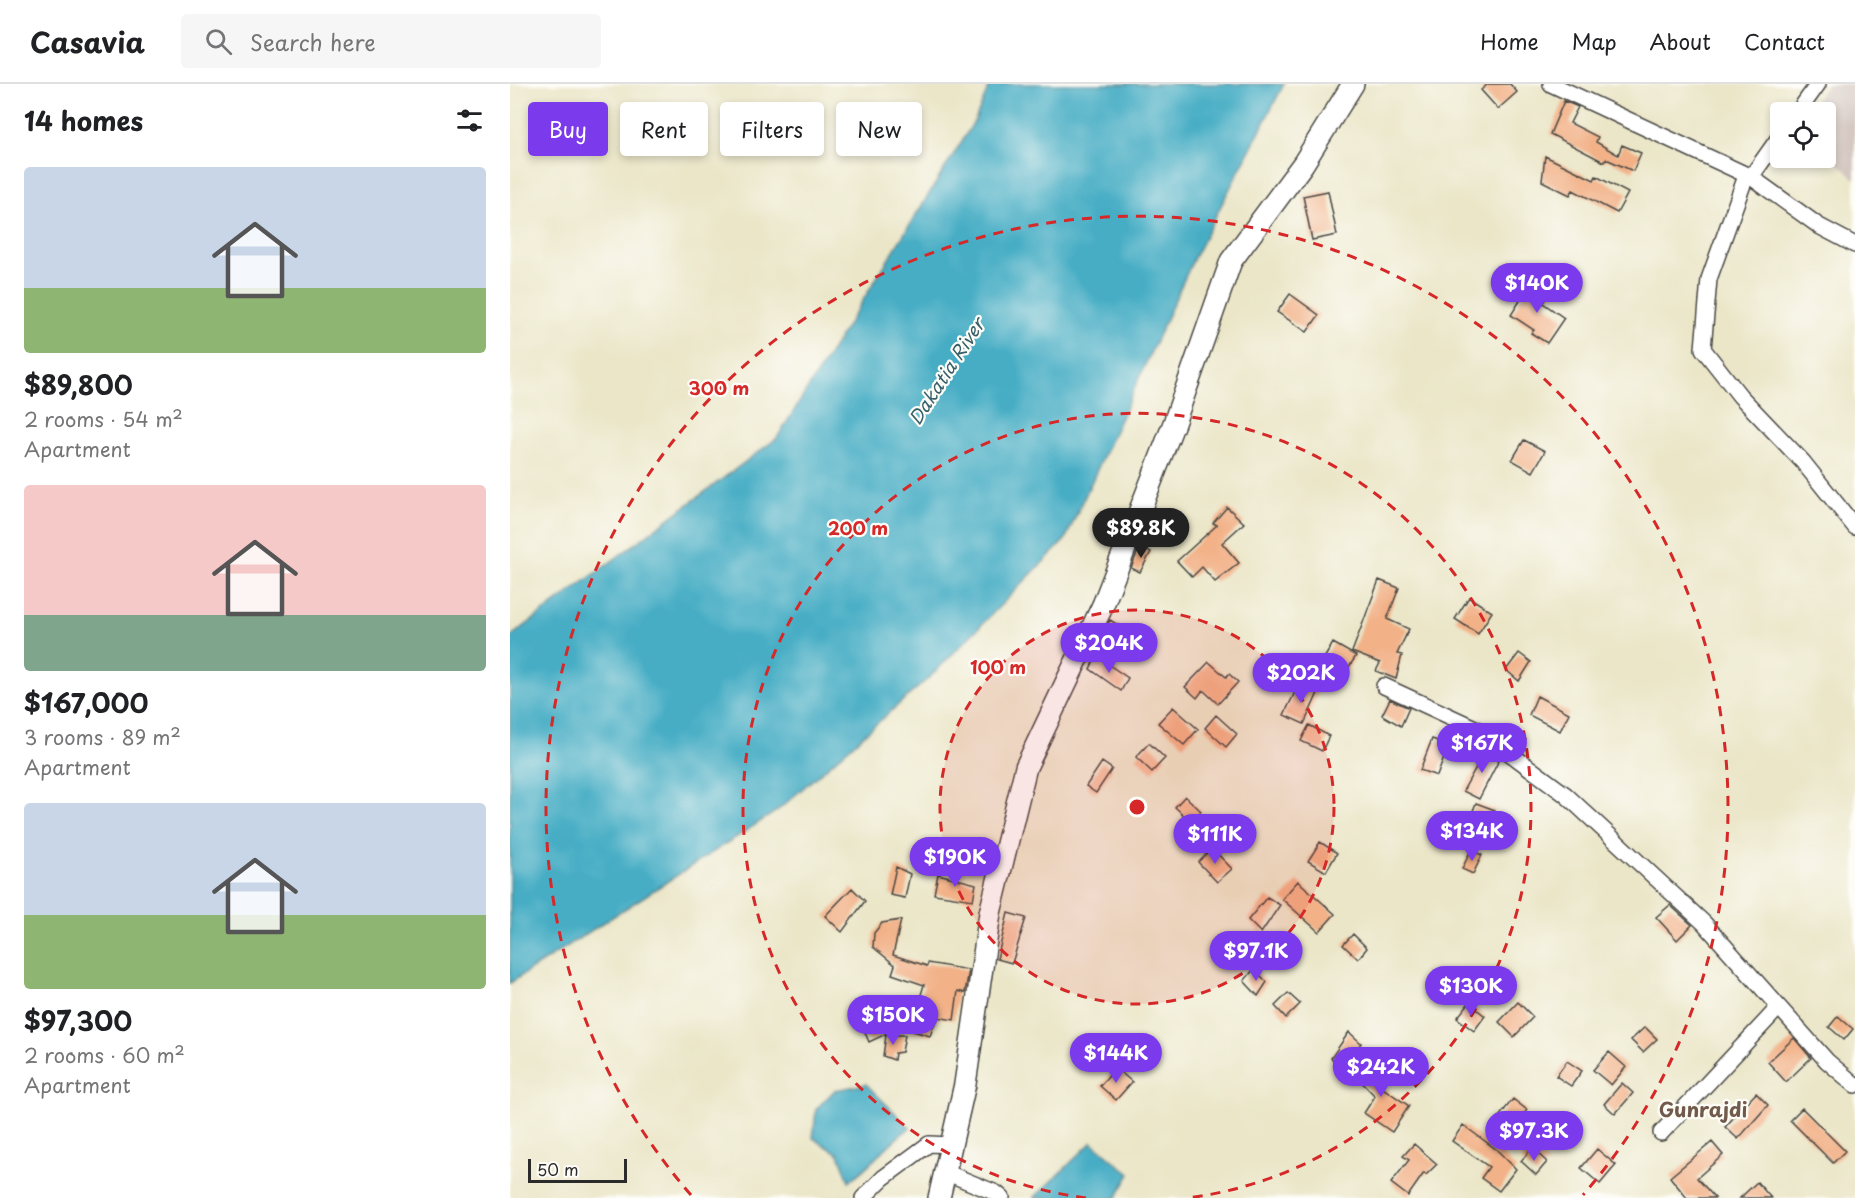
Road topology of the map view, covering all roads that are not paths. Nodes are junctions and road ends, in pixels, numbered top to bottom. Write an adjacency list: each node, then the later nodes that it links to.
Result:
1 (1353, 84): 13 (main road)
2 (1551, 84): 6 (street)
3 (1818, 84): 4 (street)
4 (1805, 102)
5 (1770, 149): 6 (street)
6 (1748, 177): 7 (street); 8 (street)
7 (1855, 245)
8 (1855, 526)
9 (1384, 686): 10 (street)
10 (1779, 1007): 11 (street); 12 (street)
11 (1855, 1085)
12 (1661, 1132)
13 (951, 1145): 14 (main road); 15 (street)
14 (945, 1172): 16 (main road); 17 (street)
15 (863, 1198)
16 (939, 1198)
17 (1002, 1198)

